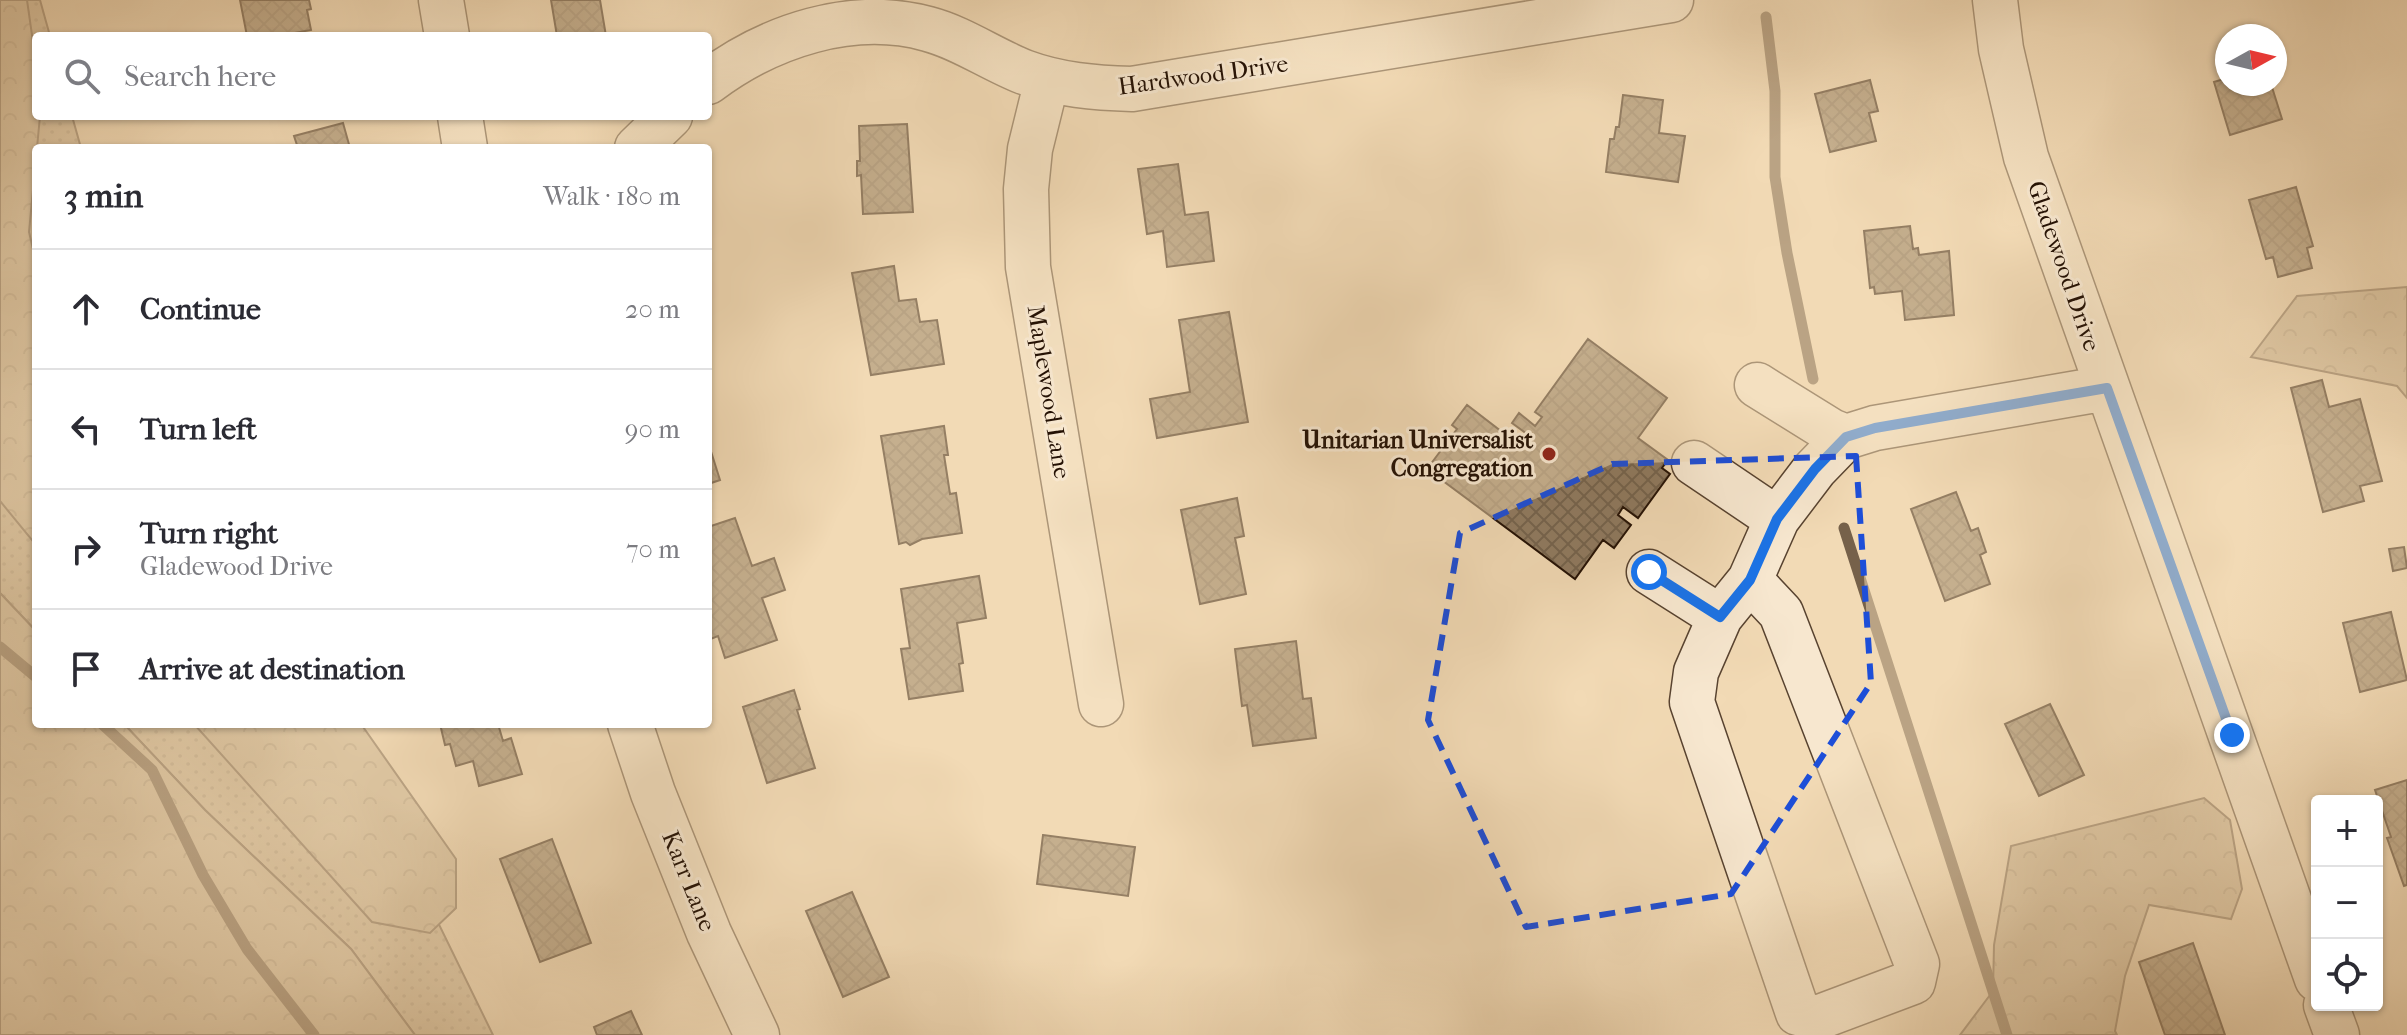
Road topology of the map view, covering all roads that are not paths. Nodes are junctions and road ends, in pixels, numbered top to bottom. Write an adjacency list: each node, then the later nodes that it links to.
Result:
1 (441, 0): 5 (street)
2 (1671, 0): 4 (street, Hardwood Drive)
3 (1995, 0): 13 (street, Gladewood Drive)
4 (1485, 15): 7 (street, Hardwood Drive)
5 (446, 32)
6 (712, 79): 7 (street, Hardwood Drive)
7 (1047, 80): 20 (street, Maplewood Lane)
8 (461, 120): 10 (street)
9 (666, 120): 11 (street)
10 (464, 144)
11 (641, 144)
12 (1757, 385): 14 (street)
13 (2107, 388): 14 (street); 22 (street, Gladewood Drive)
14 (1846, 437): 16 (street)
15 (1694, 463): 16 (street)
16 (1777, 519): 18 (street)
17 (1649, 572): 19 (street)
18 (1750, 580): 19 (street); 19 (street)
19 (1720, 617)
20 (1101, 704)
21 (631, 728): 24 (street, Karr Lane)
22 (2311, 962)
23 (2328, 1011): 25 (street)
24 (757, 1035)
25 (2337, 1035)

